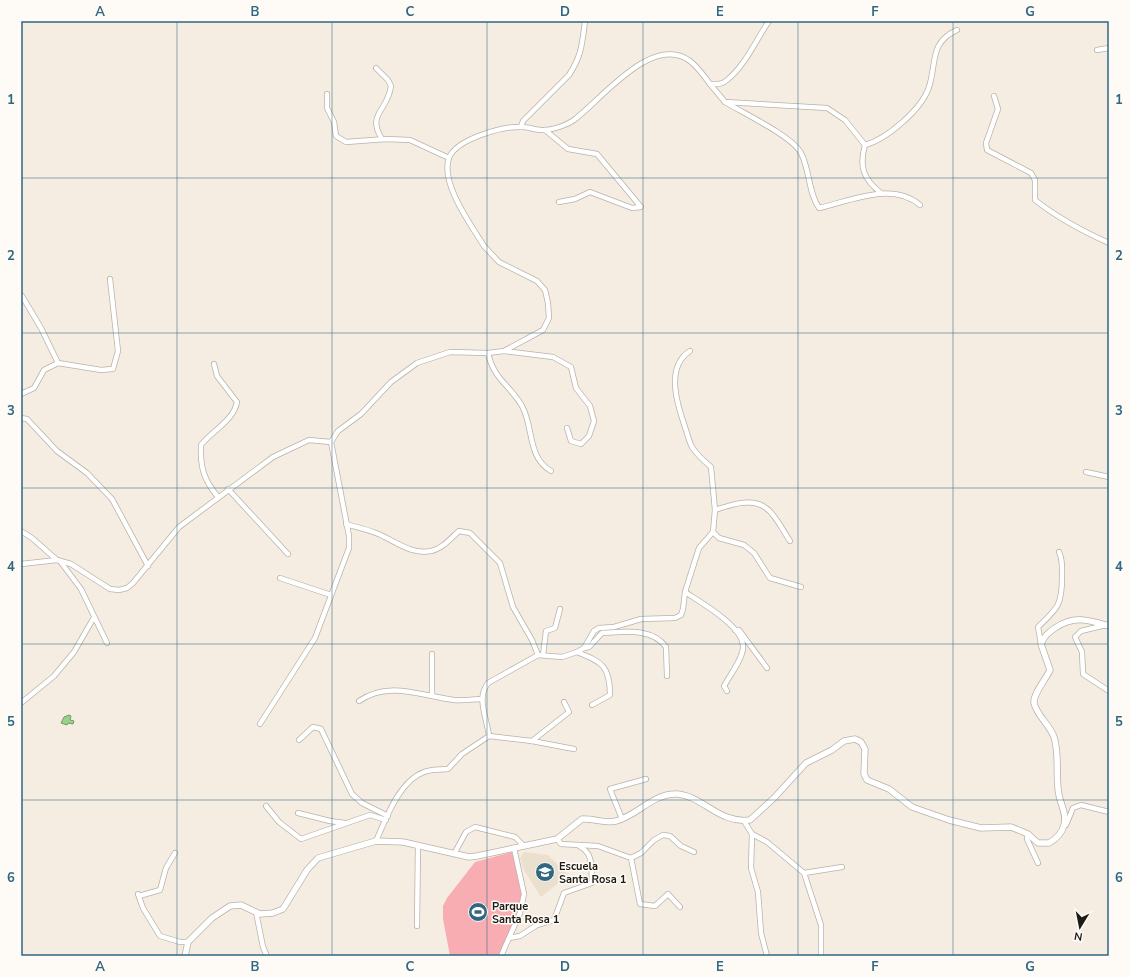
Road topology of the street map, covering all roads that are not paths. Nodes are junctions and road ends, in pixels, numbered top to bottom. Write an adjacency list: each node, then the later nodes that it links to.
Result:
1 (585, 21): 11 (street)
2 (769, 21): 7 (street)
3 (957, 30): 14 (street)
4 (1109, 48): 5 (street)
5 (1097, 50)
6 (376, 68): 13 (street)
7 (710, 84): 10 (street); 12 (street)
8 (327, 94): 13 (street)
9 (994, 96): 19 (street)
10 (725, 102): 14 (street); 16 (street)
11 (521, 127): 12 (street); 15 (street)
12 (545, 130): 17 (street)
13 (382, 139): 15 (street)
14 (865, 145): 16 (street)
15 (449, 158): 22 (street)
16 (881, 193): 18 (street)
17 (559, 202)
18 (920, 205)
19 (1109, 243)
20 (110, 278): 25 (street)
21 (22, 296): 25 (street)
22 (504, 351): 24 (street); 29 (street)
23 (690, 351): 36 (street)
24 (488, 353): 30 (street); 31 (street)
25 (58, 363): 27 (street)
26 (214, 364): 35 (street)
27 (21, 394)
28 (21, 418): 45 (street)
29 (567, 428)
30 (331, 442): 34 (street); 37 (street)
31 (551, 471)
32 (1086, 472): 33 (street)
33 (1109, 477)
34 (228, 489): 35 (street); 42 (street)
35 (218, 497): 45 (street)
36 (715, 510): 39 (street); 40 (street)
37 (346, 524): 49 (street); 59 (street)
38 (21, 532): 43 (street)
39 (713, 532): 47 (street); 48 (street)
40 (790, 541)
41 (1059, 552): 55 (street)
42 (288, 554)
43 (58, 560): 44 (street); 45 (street); 51 (street)
44 (21, 564)
45 (148, 566)
46 (280, 578): 49 (street)
47 (800, 587)
48 (685, 592): 53 (street); 56 (street)
49 (331, 595): 70 (street)
50 (560, 610): 59 (street)
51 (94, 619): 54 (street); 68 (street)
52 (1108, 625): 55 (street); 63 (street)
53 (735, 630): 60 (street); 62 (street)
54 (107, 643)
55 (1041, 644): 83 (street)
56 (584, 648): 57 (street); 61 (street)
57 (577, 652): 59 (street); 69 (street)
58 (432, 654): 64 (street)
59 (541, 655): 65 (street)
60 (767, 668)
61 (667, 676)
62 (727, 691)
63 (1109, 691)
64 (432, 695): 65 (street); 66 (street)
65 (482, 699): 71 (street)
66 (359, 701)
67 (564, 702): 73 (street)
68 (21, 703)
69 (592, 705)
70 (260, 724)
71 (489, 736): 73 (street); 79 (street)
72 (299, 740): 79 (street)
73 (532, 741): 74 (street)
74 (574, 748)
75 (646, 779): 80 (street)
76 (266, 806): 82 (street)
77 (298, 812): 82 (street)
78 (1109, 812): 83 (street)
79 (387, 818): 82 (street); 87 (street)
80 (622, 819): 81 (street); 86 (street)
81 (744, 821): 84 (street); 85 (street)
82 (349, 823)
83 (1061, 833): 85 (street)
84 (752, 834): 98 (street); 107 (street)
85 (1028, 834): 96 (street)
86 (557, 838): 88 (street); 90 (street)
87 (376, 841): 89 (street); 100 (street)
88 (575, 845): 95 (street); 102 (street)
89 (418, 846): 94 (street); 101 (street)
90 (524, 846): 91 (street); 94 (street)
91 (514, 848): 94 (street); 102 (street)
92 (694, 852): 95 (street)
93 (175, 853): 103 (street)
94 (454, 854)
95 (631, 858): 99 (street)
96 (1038, 863)
97 (842, 867): 98 (street)
98 (804, 873): 108 (street)
99 (680, 907)
100 (256, 912): 103 (street); 105 (street)
101 (417, 926)
102 (509, 938): 106 (street)
103 (188, 942): 104 (street)
104 (185, 956)
105 (267, 956)
106 (501, 956)
107 (767, 956)
108 (821, 956)

